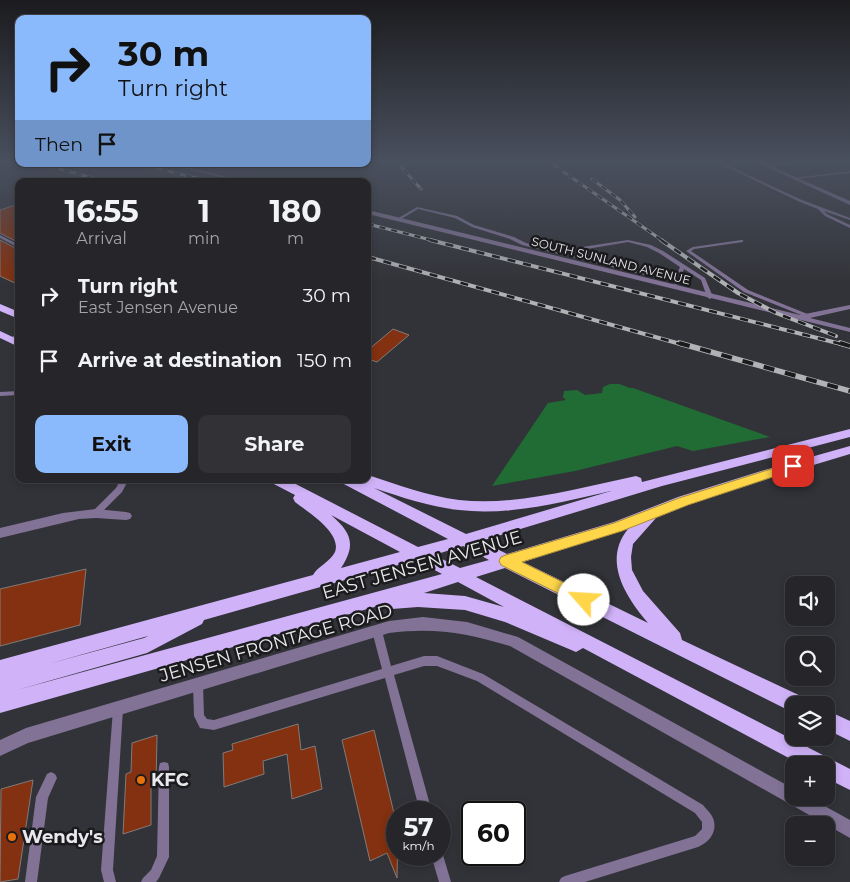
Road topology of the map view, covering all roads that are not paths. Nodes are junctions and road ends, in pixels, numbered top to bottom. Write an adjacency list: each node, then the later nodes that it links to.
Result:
1 (807, 202): 2 (lane)
2 (820, 208): 4 (lane); 6 (lane)
3 (371, 213): 5 (street, SOUTH SUNLAND AVENUE)
4 (850, 219)
5 (397, 220): 10 (lane); 12 (street, SOUTH SUNLAND AVENUE)
6 (850, 227)
7 (0, 236): 9 (lane)
8 (741, 241): 17 (lane)
9 (15, 245)
10 (595, 262): 11 (lane); 12 (lane)
11 (683, 266): 12 (lane); 13 (lane)
12 (676, 285): 13 (street, SOUTH SUNLAND AVENUE)
13 (710, 297): 17 (street, SOUTH SUNLAND AVENUE)
14 (0, 307): 16 (main road)
15 (850, 308): 17 (street)
16 (15, 314)
17 (803, 317): 18 (street, SOUTH SUNLAND AVENUE)
18 (850, 330)
19 (0, 334): 20 (main road)
20 (15, 339)
21 (15, 393): 22 (lane)
22 (0, 394)
23 (850, 433): 25 (main road, EAST JENSEN AVENUE)
24 (850, 450): 32 (main road, EAST JENSEN AVENUE)
25 (734, 462): 26 (main road); 35 (main road, EAST JENSEN AVENUE)
26 (371, 482)
27 (123, 483): 31 (lane)
28 (280, 483): 39 (main road)
29 (283, 483): 36 (main road)
30 (353, 483): 35 (main road)
31 (96, 513): 33 (street); 34 (street)
32 (652, 514): 37 (main road, EAST JENSEN AVENUE); 43 (main road)
33 (126, 516)
34 (0, 533)
35 (465, 540): 36 (main road, EAST JENSEN AVENUE); 37 (main road)
36 (417, 553): 38 (main road); 39 (main road, EAST JENSEN AVENUE)
37 (506, 561): 38 (main road, EAST JENSEN AVENUE); 43 (main road)
38 (459, 576): 41 (main road, EAST JENSEN AVENUE); 46 (main road)
39 (314, 581): 40 (main road, EAST JENSEN AVENUE)
40 (220, 607): 44 (main road, EAST JENSEN AVENUE); 48 (main road)
41 (321, 615): 46 (main road); 50 (main road, EAST JENSEN AVENUE)
42 (377, 631): 45 (lane); 47 (street, JENSEN FRONTAGE ROAD); 61 (street, JENSEN FRONTAGE ROAD)
43 (683, 648): 49 (main road)
44 (0, 669)
45 (388, 672): 47 (lane); 60 (lane); 67 (lane)
46 (667, 683): 55 (main road)
47 (198, 685): 51 (street, JENSEN FRONTAGE ROAD)
48 (0, 686)
49 (785, 699)
50 (0, 704)
51 (118, 709): 54 (street, JENSEN FRONTAGE ROAD); 64 (lane)
52 (835, 724): 53 (main road)
53 (850, 731)
54 (0, 748)
55 (805, 756)
56 (164, 767): 65 (lane)
57 (835, 772): 59 (main road)
58 (51, 778): 63 (lane)
59 (850, 780)
60 (423, 801)
61 (850, 830)
62 (440, 866): 66 (lane)
63 (31, 882)
64 (110, 882)
65 (147, 882)
66 (445, 882)
67 (565, 882)

